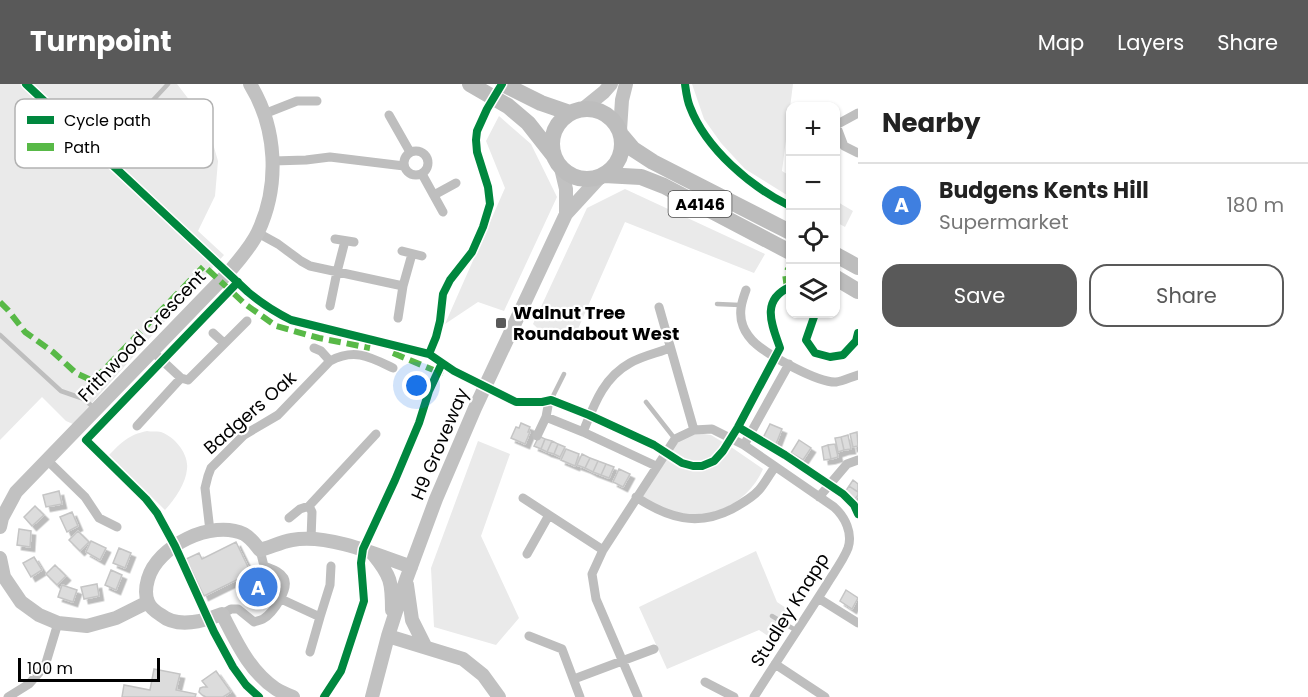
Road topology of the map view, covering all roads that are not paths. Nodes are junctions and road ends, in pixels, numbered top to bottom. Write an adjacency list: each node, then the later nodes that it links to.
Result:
1 (168, 84): 7 (lane)
2 (250, 84): 11 (street, Frithwood Crescent)
3 (611, 84): 9 (street)
4 (626, 84): 13 (street)
5 (475, 87): 6 (highway, A4146)
6 (508, 93): 9 (highway, A4146); 17 (highway, A4146)
7 (154, 99)
8 (320, 102): 11 (street)
9 (577, 111): 13 (highway, A4146); 17 (highway)
10 (858, 113): 15 (street)
11 (264, 114): 16 (street, Frithwood Crescent)
12 (388, 115): 14 (street)
13 (621, 133): 20 (highway); 25 (highway, A4146)
14 (410, 152): 18 (street); 19 (street)
15 (858, 153)
16 (273, 161): 18 (street); 26 (street, Frithwood Crescent)
17 (558, 162): 20 (highway, A4146); 24 (street, H9 Groveway)
18 (404, 166): 19 (street)
19 (422, 174): 22 (street)
20 (602, 176): 24 (street, H9 Groveway); 28 (highway, A4146)
21 (456, 183): 22 (street)
22 (434, 195): 23 (street)
23 (442, 212)
24 (566, 214): 89 (street, H9 Groveway)
25 (786, 230)
26 (258, 233): 34 (street); 50 (street, Frithwood Crescent)
27 (335, 239): 34 (street)
28 (786, 250)
29 (402, 251): 30 (street)
30 (412, 254): 31 (street); 36 (street)
31 (422, 256)
32 (840, 257): 33 (highway)
33 (858, 267)
34 (337, 272): 36 (street); 41 (street)
35 (840, 280): 38 (highway)
36 (403, 286): 43 (street)
37 (746, 290): 40 (street)
38 (858, 291)
39 (717, 304): 40 (lane)
40 (740, 304): 52 (street)
41 (330, 306)
42 (659, 307): 49 (street)
43 (398, 318)
44 (247, 321): 47 (street)
45 (213, 333): 47 (street)
46 (0, 335): 59 (lane)
47 (224, 343): 56 (street)
48 (314, 348): 51 (street)
49 (670, 348): 62 (street); 63 (street)
50 (152, 351): 56 (street); 59 (street, Frithwood Crescent)
51 (330, 361): 53 (street); 80 (street, Badgers Oak)
52 (789, 364): 55 (street); 67 (street)
53 (393, 369)
54 (564, 374): 58 (lane)
55 (858, 375)
56 (181, 378): 61 (street)
57 (645, 402): 66 (lane)
58 (548, 406): 60 (street)
59 (95, 409): 68 (street, Frithwood Crescent)
60 (546, 417): 63 (street); 65 (street)
61 (137, 426)
62 (693, 430): 66 (street); 67 (street, Studley Knapp)
63 (582, 432): 70 (street)
64 (376, 434): 75 (street)
65 (537, 436)
66 (675, 439): 70 (street)
67 (744, 445): 71 (street, Studley Knapp)
68 (47, 460): 78 (street, Frithwood Crescent); 79 (street)
69 (858, 460): 73 (street)
70 (656, 466): 72 (street)
71 (775, 467): 72 (street); 73 (street, Studley Knapp)
72 (636, 497): 84 (street)
73 (819, 497): 81 (street, Studley Knapp)
74 (523, 498): 76 (street)
75 (309, 506): 77 (street); 82 (street)
76 (549, 515): 84 (street); 86 (street)
77 (289, 518)
78 (0, 526)
79 (117, 527)
80 (210, 531): 83 (street); 93 (street)
81 (854, 535): 91 (street, Studley Knapp)
82 (311, 539): 83 (street); 85 (street)
83 (260, 550): 92 (street)
84 (603, 550): 106 (street)
85 (372, 553): 89 (street); 97 (street)
86 (527, 554)
87 (0, 558): 90 (street)
88 (331, 566): 96 (street)
89 (408, 574): 97 (street, H9 Groveway); 103 (street)
90 (2, 578): 98 (street)
91 (818, 598): 99 (street); 100 (street, Studley Knapp)
92 (281, 599): 94 (street); 96 (street)
93 (148, 602): 94 (street); 98 (street)
94 (222, 614): 110 (street)
95 (772, 616): 100 (lane)
96 (320, 617): 105 (street)
97 (392, 621): 101 (street, H9 Groveway)
98 (58, 623): 111 (street)
99 (858, 623)
100 (797, 631): 107 (street, Studley Knapp)
101 (388, 636): 103 (street); 113 (street, H9 Groveway)
102 (529, 636): 108 (street)
103 (425, 646): 114 (street)
104 (654, 649): 106 (street)
105 (310, 652)
106 (622, 661): 108 (street); 116 (street)
107 (775, 664): 118 (street, Studley Knapp); 119 (street)
108 (574, 679): 115 (street)
109 (705, 682): 117 (street)
110 (275, 693): 112 (street)
111 (8, 697)
112 (293, 697)
113 (372, 697)
114 (499, 697)
115 (580, 697)
116 (638, 697)
117 (734, 697)
118 (754, 697)
119 (825, 697)

